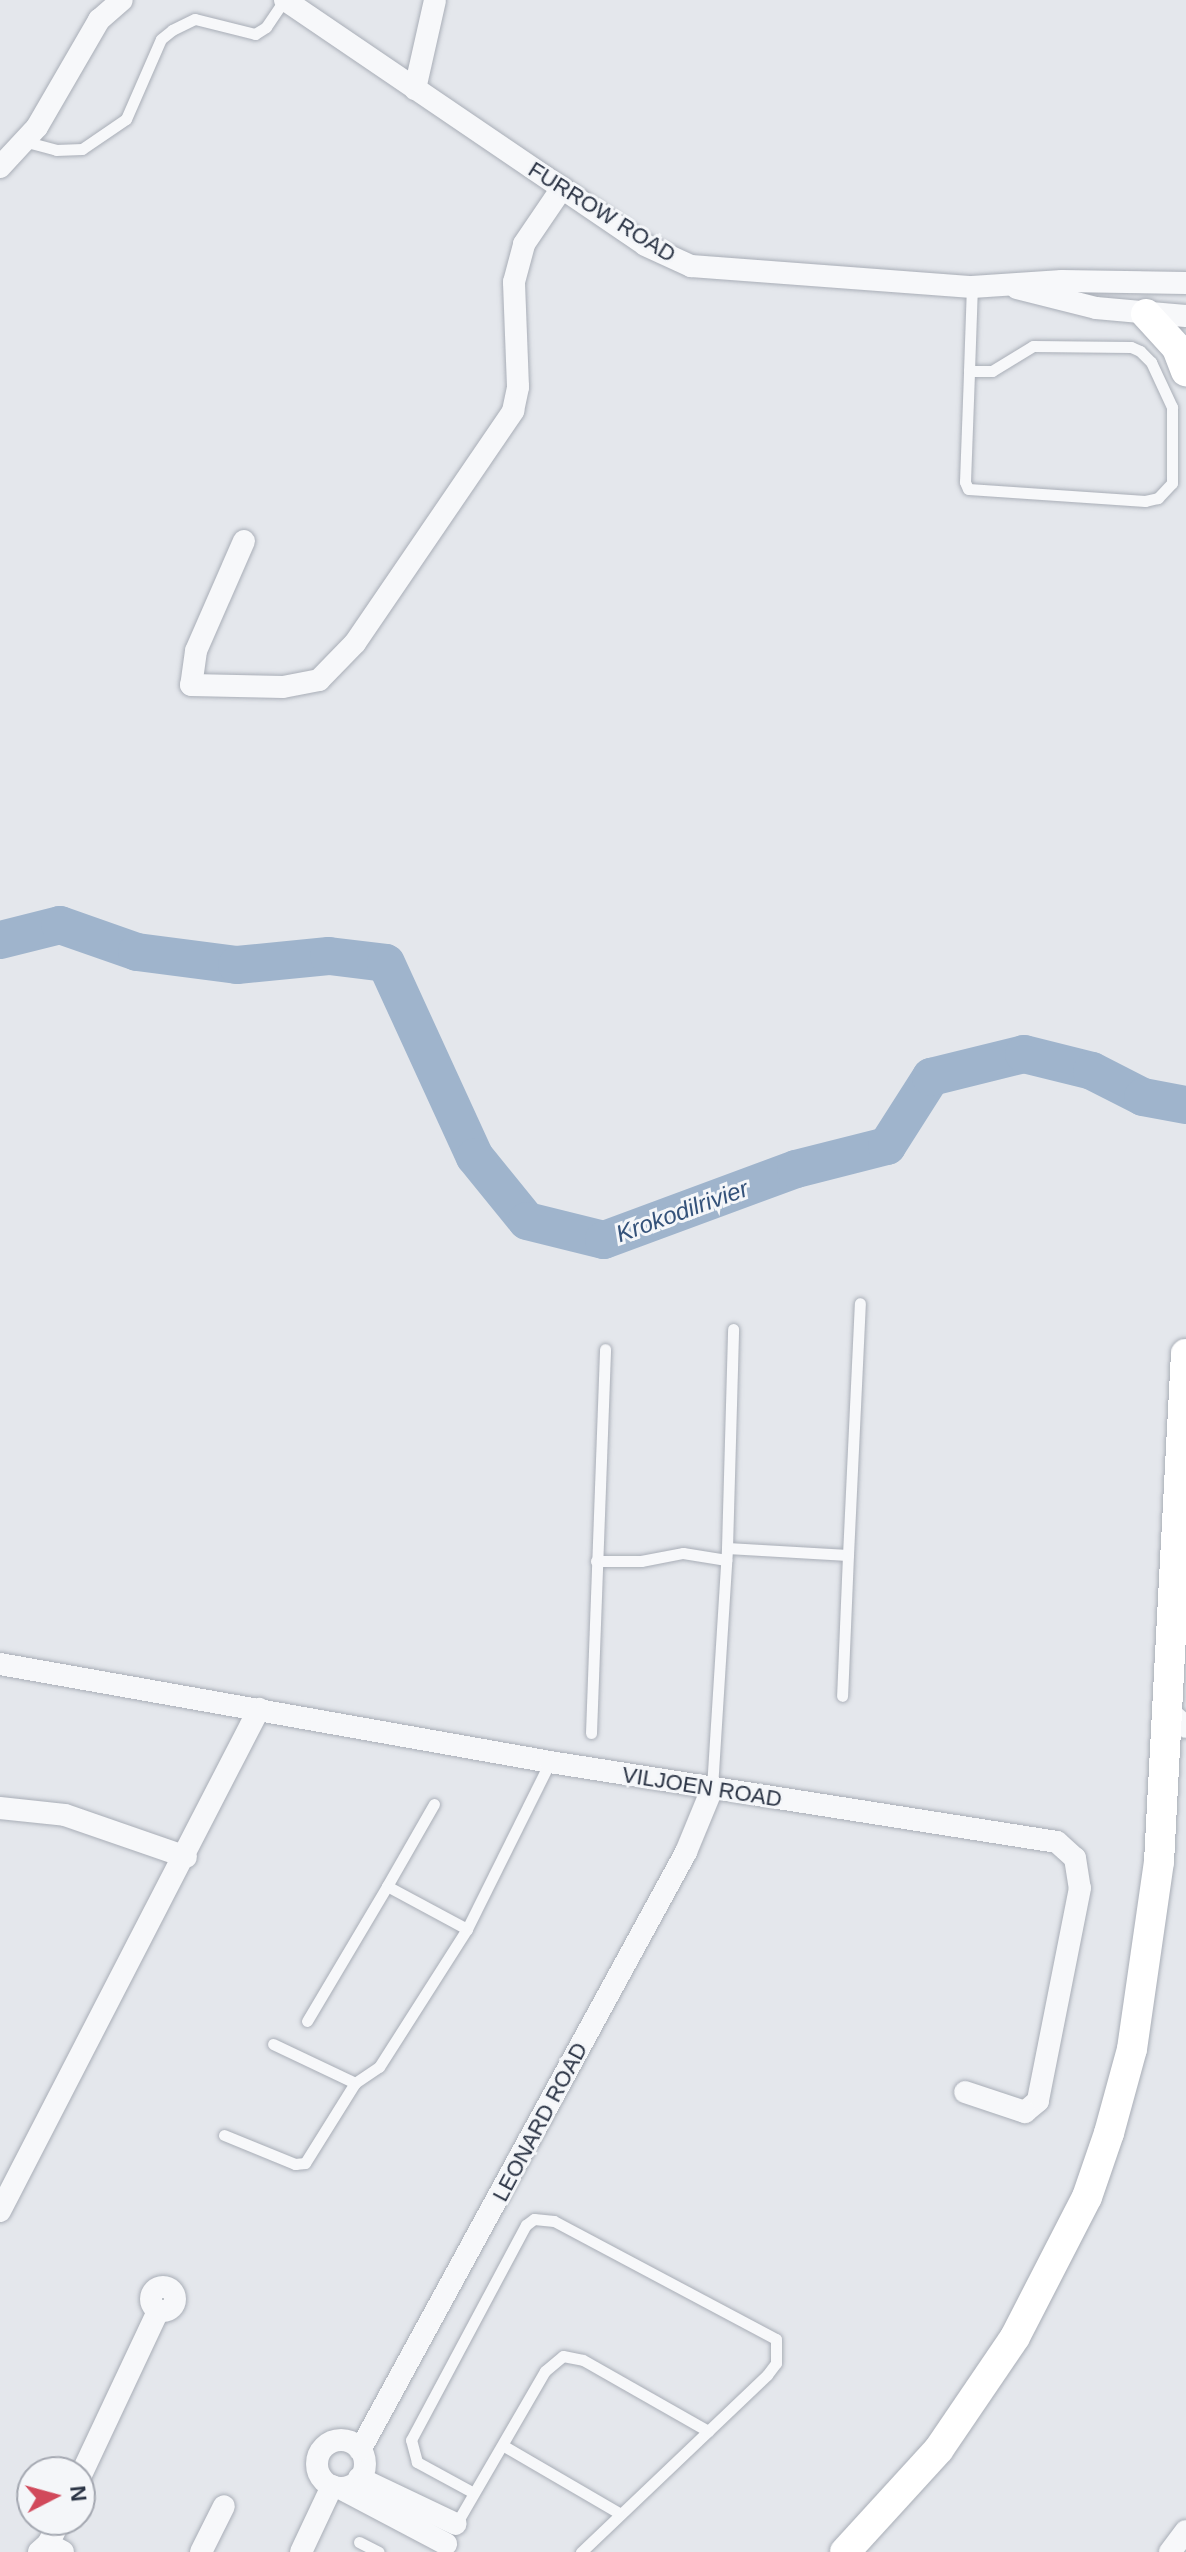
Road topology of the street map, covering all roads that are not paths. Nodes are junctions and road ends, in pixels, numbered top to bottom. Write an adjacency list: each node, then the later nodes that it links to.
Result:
1 (122, 0): 5 (street)
2 (284, 0): 4 (street, FURROW ROAD); 5 (lane)
3 (435, 0): 4 (street)
4 (415, 89): 7 (street, FURROW ROAD)
5 (27, 142): 6 (street)
6 (0, 167)
7 (562, 188): 9 (street, FURROW ROAD); 15 (street)
8 (1186, 283): 10 (street, FURROW ROAD)
9 (972, 287): 10 (street, FURROW ROAD); 13 (lane)
10 (1015, 288): 11 (street, FURROW ROAD)
11 (1146, 314): 12 (street, FURROW ROAD); 14 (main road)
12 (1186, 316)
13 (969, 371): 13 (lane)
14 (1186, 371)
15 (244, 541)
16 (860, 1303): 21 (lane)
17 (733, 1329): 20 (lane)
18 (605, 1349): 22 (lane)
19 (1186, 1354): 26 (main road)
20 (727, 1554): 21 (lane); 22 (lane); 29 (lane)
21 (848, 1555): 24 (lane)
22 (596, 1561): 27 (lane)
23 (0, 1664): 25 (street, VILJOEN ROAD)
24 (842, 1696)
25 (259, 1709): 28 (street, VILJOEN ROAD); 32 (street)
26 (1178, 1720): 57 (main road)
27 (591, 1733)
28 (550, 1762): 29 (street, VILJOEN ROAD); 34 (lane)
29 (712, 1789): 38 (street, VILJOEN ROAD); 44 (street, LEONARD ROAD)
30 (434, 1804): 33 (lane)
31 (0, 1808): 32 (street)
32 (186, 1857): 40 (street)
33 (387, 1886): 34 (lane); 35 (lane)
34 (467, 1929): 37 (lane)
35 (307, 2021)
36 (273, 2044): 37 (lane)
37 (355, 2083): 39 (lane)
38 (965, 2092)
39 (224, 2135)
40 (0, 2211)
41 (158, 2311): 45 (street)
42 (708, 2431): 43 (lane); 47 (lane); 49 (lane)
43 (504, 2446): 47 (lane); 49 (lane)
44 (360, 2450): 46 (street); 46 (street)
45 (90, 2456)
46 (344, 2484): 51 (street); 54 (street)
47 (472, 2492): 51 (lane)
48 (224, 2506): 53 (street)
49 (621, 2514): 56 (lane)
50 (1186, 2531): 58 (street)
51 (448, 2540)
52 (359, 2542): 55 (lane)
53 (201, 2552)
54 (301, 2552)
55 (379, 2552)
56 (581, 2552)
57 (845, 2552)
58 (1170, 2552)

